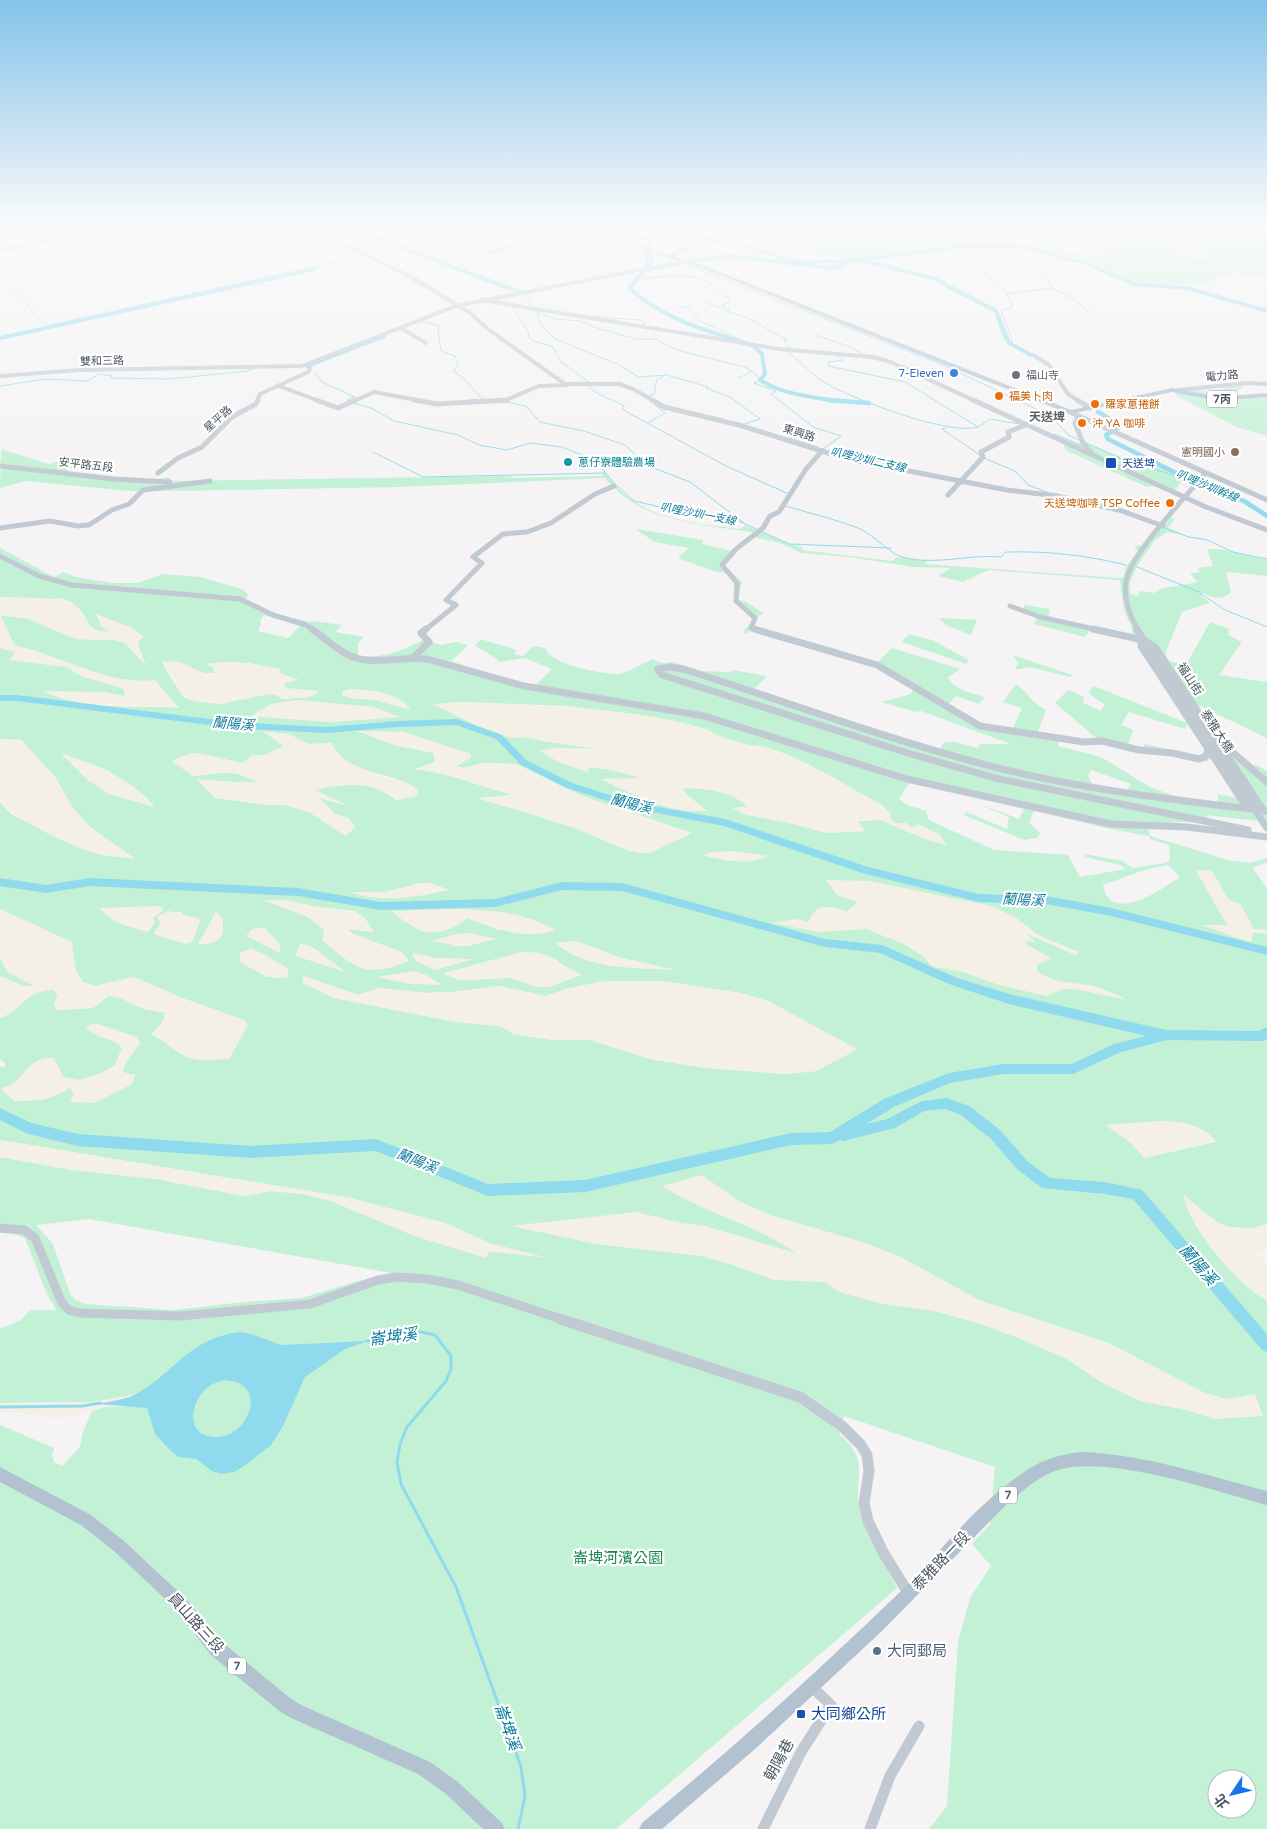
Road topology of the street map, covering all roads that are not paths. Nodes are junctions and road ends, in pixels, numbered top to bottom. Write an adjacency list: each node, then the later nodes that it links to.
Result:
1 (446, 310): 5 (street, 雙和三路)
2 (466, 310): 10 (street, 東興路)
3 (541, 310): 18 (street)
4 (813, 310): 16 (main road)
5 (402, 328): 6 (street); 8 (street, 雙和三路)
6 (426, 343)
7 (1033, 355): 15 (street)
8 (307, 366): 9 (street, 雙和三路); 12 (street, 星平路)
9 (0, 376)
10 (568, 384): 12 (street); 21 (street, 東興路)
11 (1267, 384): 13 (street, 電力路)
12 (279, 386): 24 (street, 星平路)
13 (1178, 390): 14 (main road, 7丙); 15 (main road, 7丙)
14 (1267, 395)
15 (1090, 408): 16 (main road, 7丙)
16 (1070, 412): 17 (street)
17 (1078, 416): 20 (street); 25 (street)
18 (1028, 424): 19 (street); 27 (street)
19 (1077, 447): 20 (street); 22 (street)
20 (1087, 447): 22 (street)
21 (822, 451): 27 (street, 東興路); 41 (street)
22 (1094, 455): 31 (street)
23 (0, 466): 28 (street, 安平路五段)
24 (158, 473)
25 (1206, 473): 31 (street, 福山街); 32 (street)
26 (210, 481): 34 (street)
27 (959, 481): 30 (street); 33 (street, 東興路)
28 (170, 482)
29 (614, 486): 39 (street)
30 (948, 495)
31 (1186, 497): 33 (street, 福山街); 35 (street)
32 (1267, 500)
33 (1163, 526): 38 (street, 福山街)
34 (0, 528)
35 (1267, 530)
36 (0, 556): 39 (street)
37 (1010, 606): 38 (street)
38 (1145, 643): 40 (street, 福山街); 41 (street, 福山街); 45 (street, 泰雅大橋, bridge)
39 (414, 657): 46 (street)
40 (1214, 737): 42 (street); 44 (street, 福山街)
41 (1208, 749): 43 (street, 福山街)
42 (1267, 782)
43 (1247, 808): 44 (street); 46 (street)
44 (1266, 811)
45 (1267, 828)
46 (1264, 836)
47 (0, 1228): 50 (street)
48 (0, 1474): 53 (main road, 員山路三段 / 7)
49 (1267, 1498): 50 (main road, 泰雅路一段 / 7)
50 (909, 1594): 51 (main road, 泰雅路一段 / 7)
51 (812, 1687): 54 (main road, 泰雅路一段 / 7); 55 (street, 朝陽巷)
52 (919, 1726): 56 (street)
53 (492, 1827)
54 (648, 1829)
55 (763, 1829)
56 (870, 1829)

